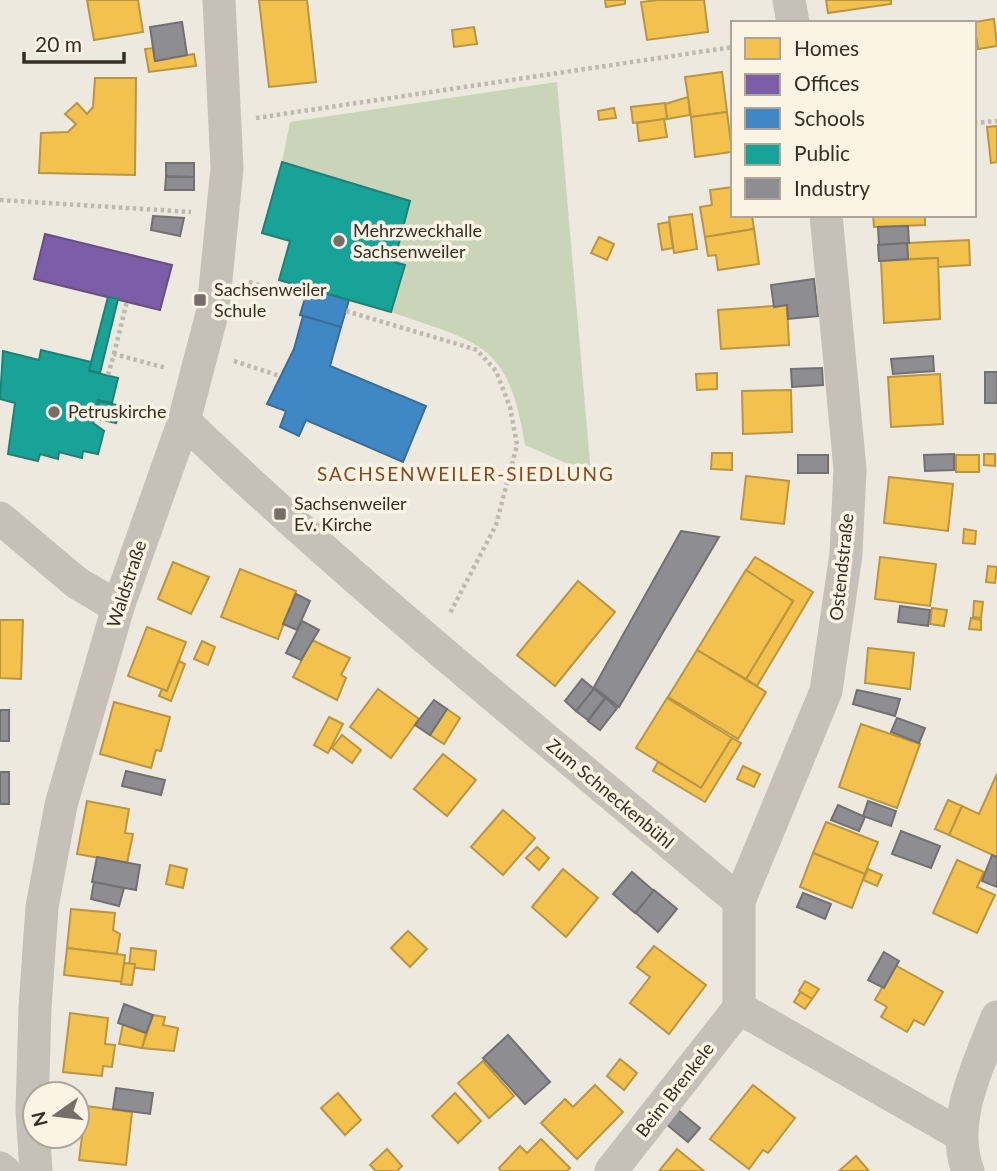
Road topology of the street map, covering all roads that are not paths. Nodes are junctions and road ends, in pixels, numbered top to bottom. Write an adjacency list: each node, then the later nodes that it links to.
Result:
1 (219, 0): 5 (street, Waldstraße)
2 (789, 0): 3 (street)
3 (793, 21)
4 (826, 217): 8 (street, Ostendstraße)
5 (184, 421): 7 (street, Waldstraße); 8 (street, Zum Schneckenbühl)
6 (12, 519): 7 (street)
7 (118, 607): 12 (street, Waldstraße)
8 (739, 901): 9 (street)
9 (739, 1008): 11 (street); 13 (street, Beim Brenkele)
10 (997, 1017): 11 (street)
11 (961, 1135): 14 (street)
12 (36, 1171)
13 (611, 1171)
14 (968, 1171)

